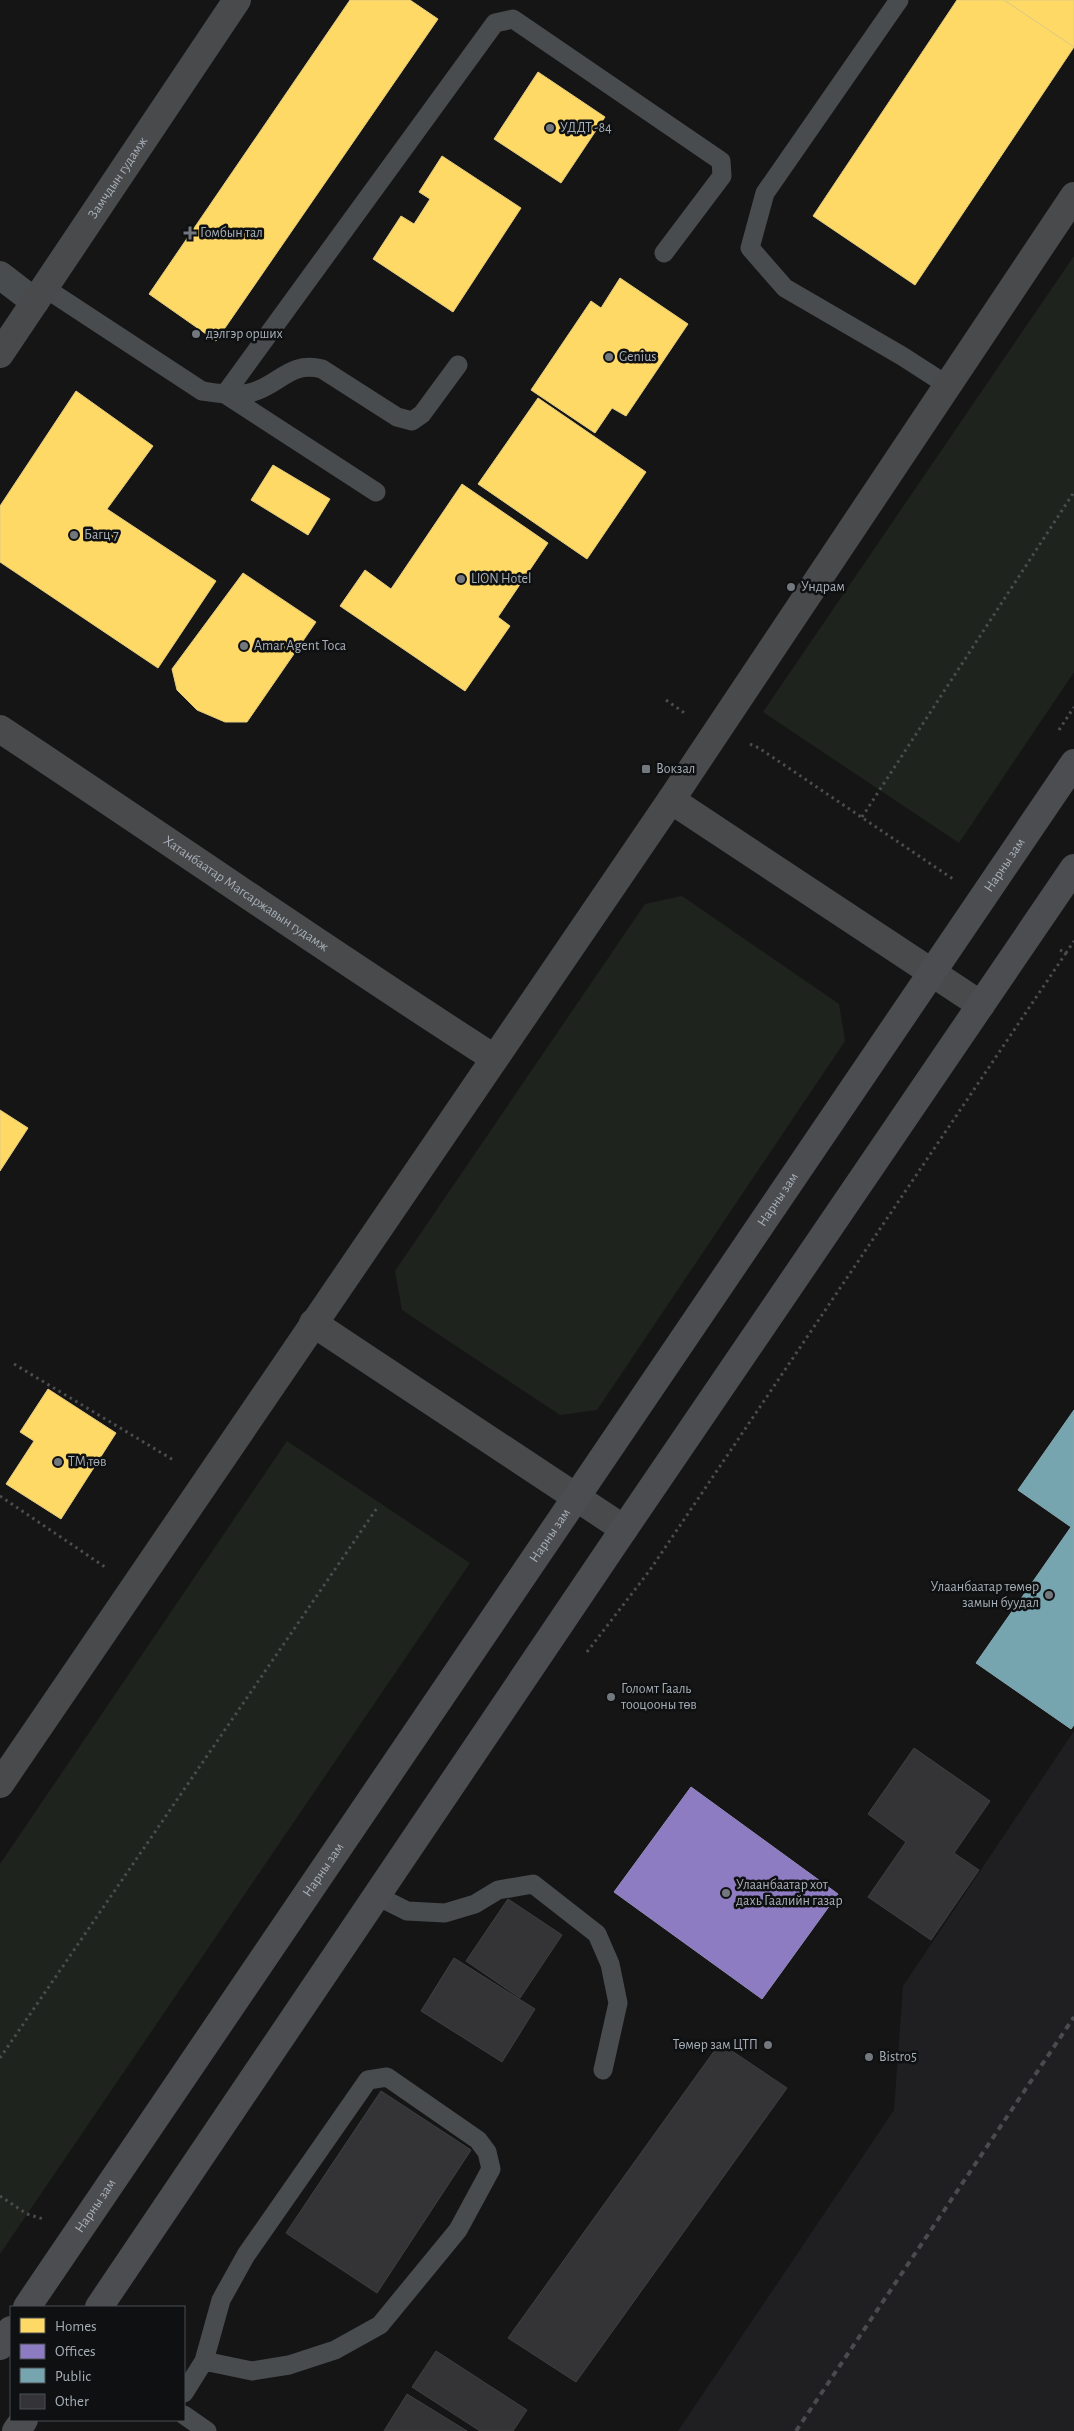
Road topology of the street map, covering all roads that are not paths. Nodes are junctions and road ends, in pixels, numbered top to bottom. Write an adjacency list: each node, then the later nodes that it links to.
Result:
1 (237, 0): 6 (street, Замчдын гудамж)
2 (900, 0): 9 (lane)
3 (1074, 196): 9 (street)
4 (664, 252): 10 (lane)
5 (0, 275): 6 (street)
6 (40, 295): 7 (street, Замчдын гудамж); 10 (lane)
7 (0, 354)
8 (458, 365): 10 (lane)
9 (947, 385): 14 (street)
10 (225, 394): 11 (lane)
11 (376, 492)
12 (0, 729): 18 (street, Хатанбаатар Магсаржавын гудамж)
13 (1074, 762): 16 (main road, Нарны зам)
14 (671, 800): 16 (street); 18 (street)
15 (1074, 868): 17 (main road)
16 (932, 972): 17 (street); 20 (main road, Нарны зам)
17 (980, 1005): 21 (main road)
18 (494, 1058): 19 (street)
19 (313, 1323): 20 (street); 22 (street)
20 (577, 1499): 21 (street); 25 (main road, Нарны зам)
21 (624, 1529): 23 (main road)
22 (0, 1784)
23 (377, 1896): 24 (lane); 26 (main road)
24 (603, 2070)
25 (28, 2306)
26 (100, 2306)
27 (10, 2331): 28 (main road)
28 (0, 2346)
29 (204, 2361): 29 (lane); 30 (lane)
30 (185, 2391)
31 (185, 2416): 32 (lane)
32 (207, 2431)

